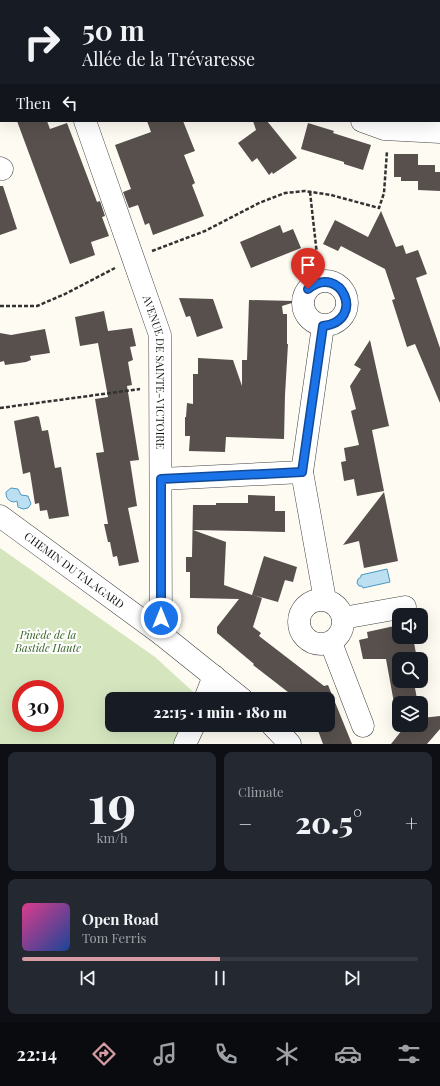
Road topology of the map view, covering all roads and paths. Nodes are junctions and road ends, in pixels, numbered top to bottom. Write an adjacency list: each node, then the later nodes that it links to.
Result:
1 (85, 122): 11 (street, AVENUE DE SAINTE-VICTOIRE)
2 (365, 122): 3 (street)
3 (388, 130): 4 (street); 5 (path)
4 (440, 132)
5 (310, 192): 6 (path); 8 (path)
6 (150, 252)
7 (122, 264): 9 (path)
8 (320, 282): 10 (street); 10 (street)
9 (0, 306)
10 (323, 326): 13 (street)
11 (161, 386): 12 (path); 14 (street, AVENUE DE SAINTE-VICTOIRE)
12 (0, 408)
13 (302, 472): 14 (street); 16 (street)
14 (161, 479): 19 (street, AVENUE DE SAINTE-VICTOIRE)
15 (0, 516): 19 (street, CHEMIN DU TALAGARD)
16 (325, 600): 18 (street); 20 (street)
17 (405, 607): 18 (street)
18 (343, 618): 20 (street)
19 (161, 634): 21 (street, CHEMIN DU TALAGARD)
20 (330, 643): 24 (street)
21 (214, 676): 22 (street); 23 (street, CHEMIN DU TALAGARD)
22 (208, 692)
23 (233, 692)
24 (364, 726)
25 (191, 732): 27 (street)
26 (279, 732): 28 (street)
27 (185, 744)
28 (290, 744)

